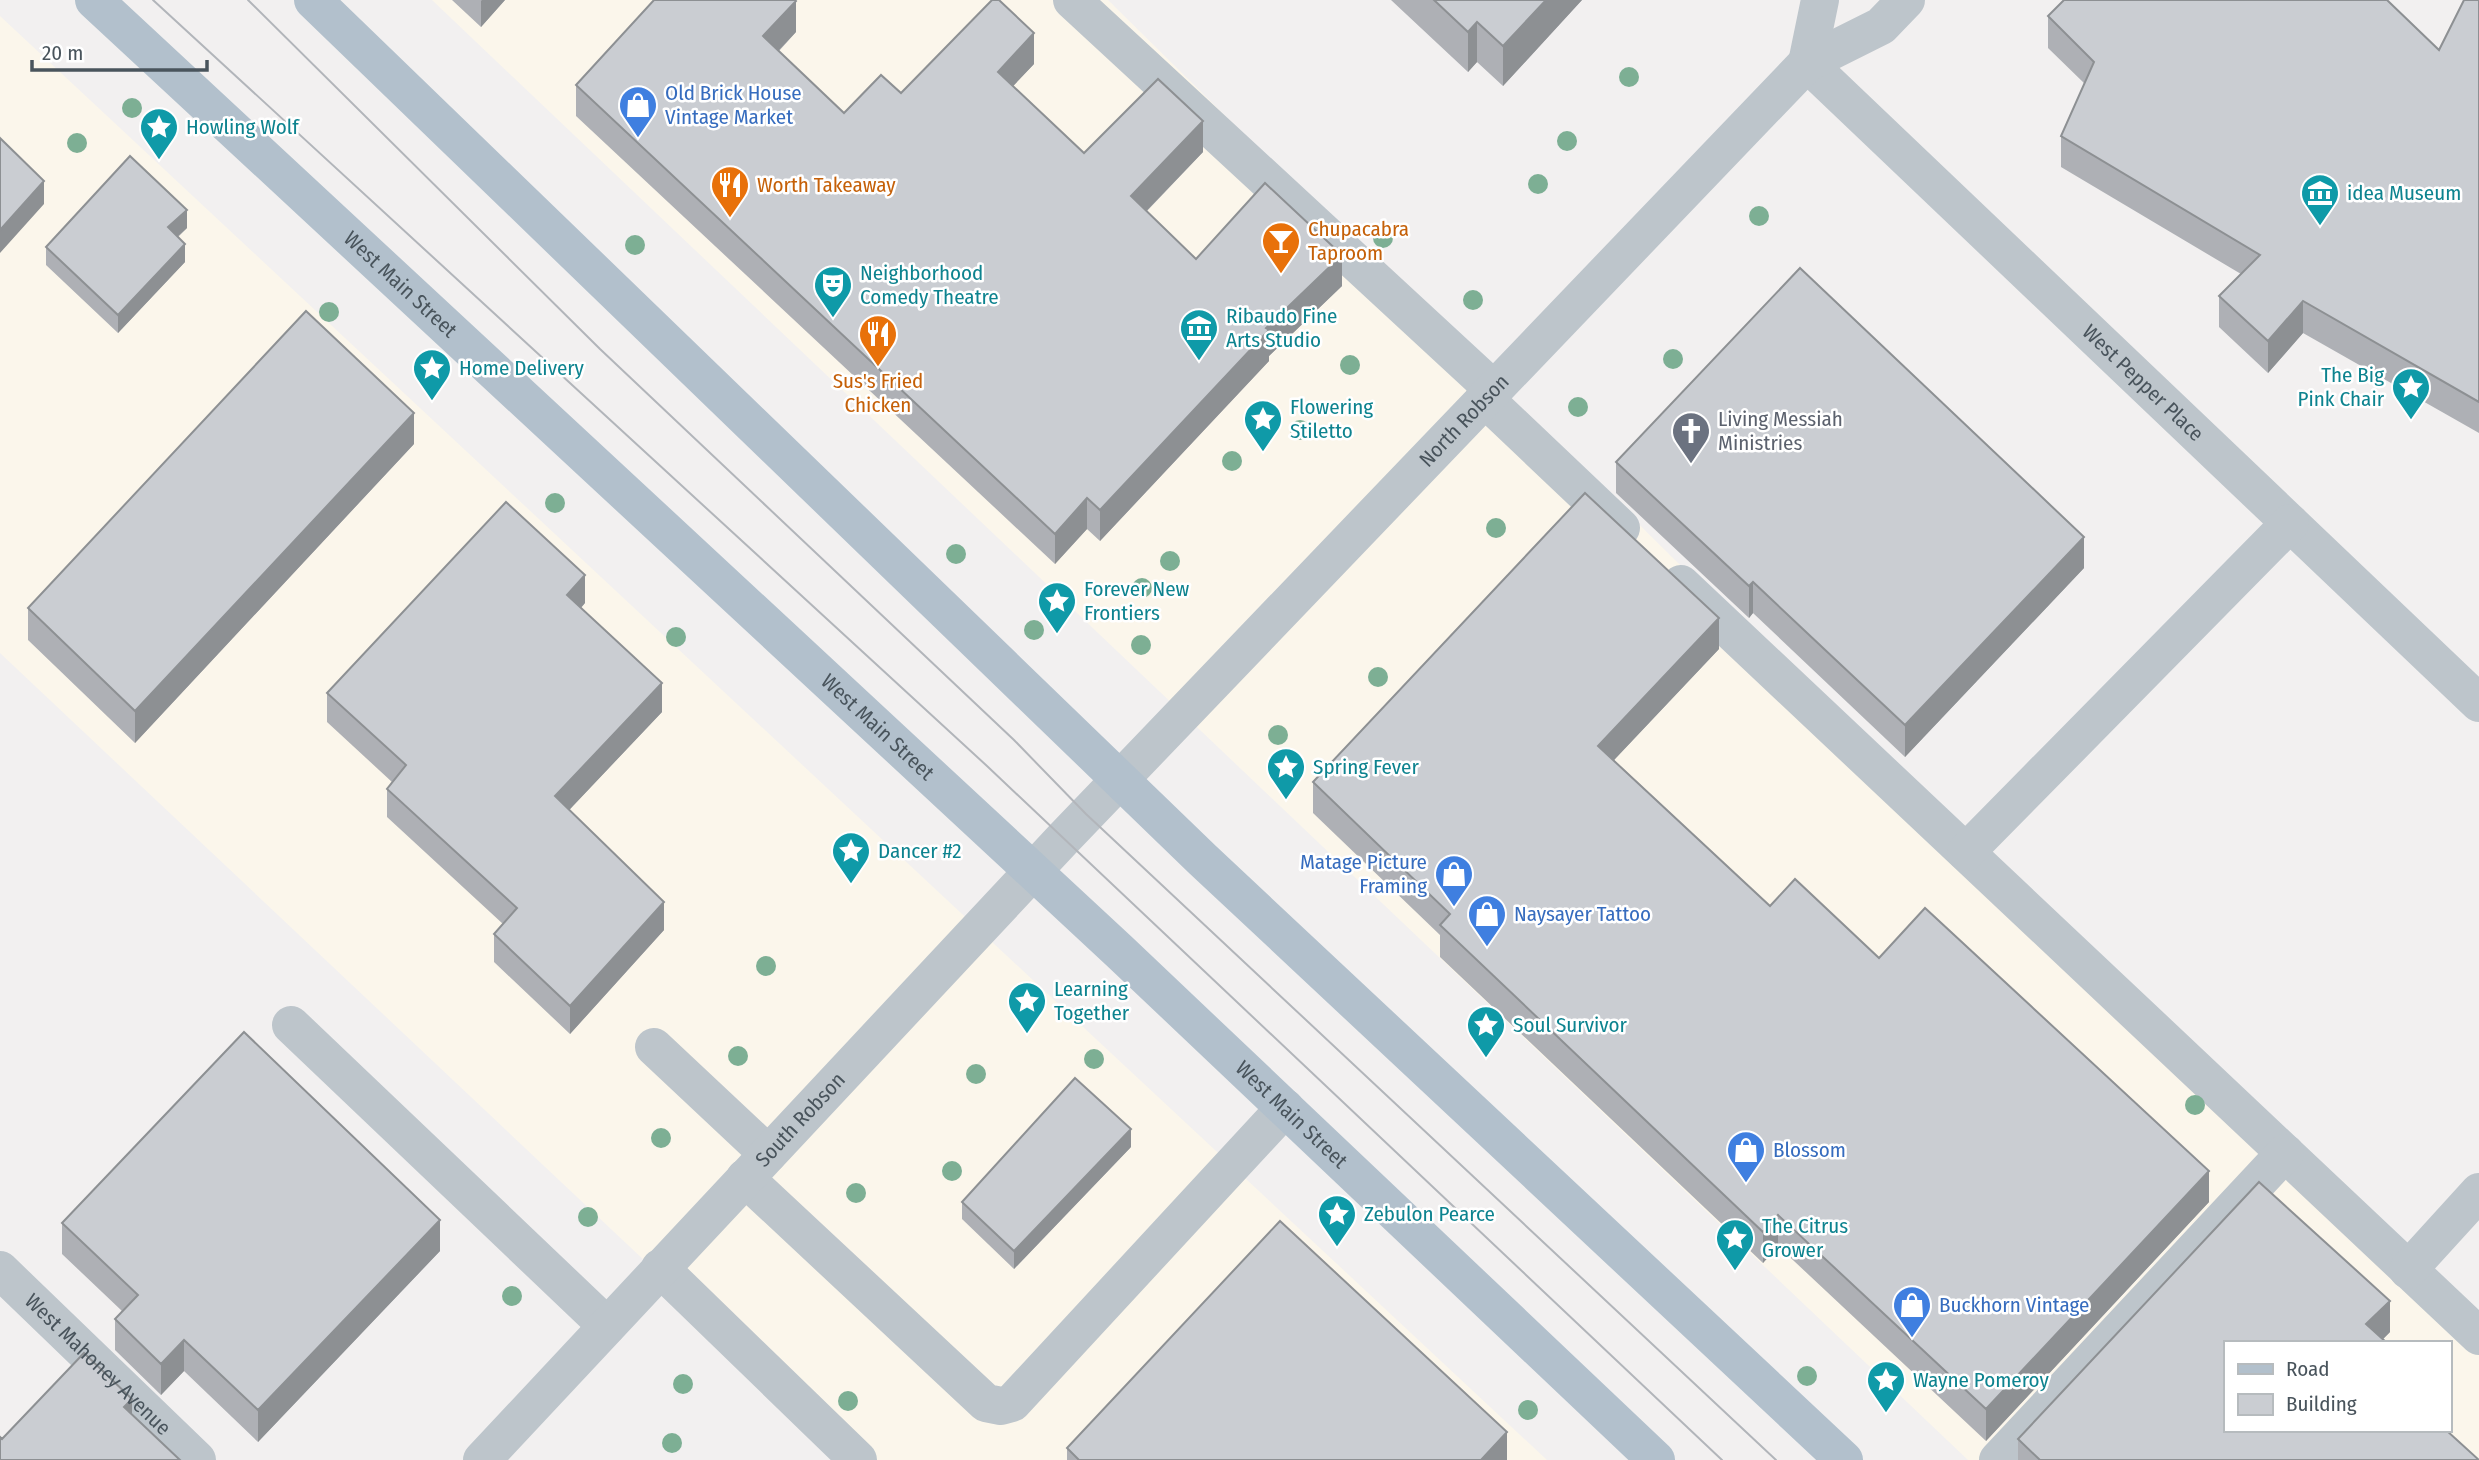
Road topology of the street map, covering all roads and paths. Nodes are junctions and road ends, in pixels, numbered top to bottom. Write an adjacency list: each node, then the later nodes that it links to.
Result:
1 (94, 0): 12 (main road, West Main Street)
2 (313, 0): 10 (main road)
3 (1072, 0): 7 (street)
4 (1820, 0): 6 (street)
5 (1906, 0): 6 (street, North Robson)
6 (1807, 63): 7 (street, North Robson); 8 (street, West Pepper Place)
7 (1488, 394): 10 (street, North Robson); 11 (street)
8 (2290, 523): 9 (street, West Pepper Place); 11 (street)
9 (2479, 703)
10 (1119, 779): 12 (street, South Robson); 28 (main road)
11 (1966, 852): 16 (street)
12 (1033, 870): 15 (main road, West Main Street); 17 (street, South Robson)
13 (291, 1025): 22 (street)
14 (654, 1047): 17 (street)
15 (1285, 1108): 17 (street); 27 (main road, West Main Street)
16 (2285, 1153): 21 (street); 29 (street)
17 (756, 1166): 19 (street, South Robson)
18 (2479, 1192): 21 (street)
19 (660, 1268): 22 (street, South Robson); 26 (street)
20 (0, 1270): 24 (street, West Mahoney Avenue)
21 (2408, 1270): 23 (street)
22 (607, 1326): 25 (street, South Robson)
23 (2479, 1336)
24 (197, 1460)
25 (481, 1460)
26 (858, 1460)
27 (1656, 1460)
28 (1844, 1460)
29 (1998, 1460)

